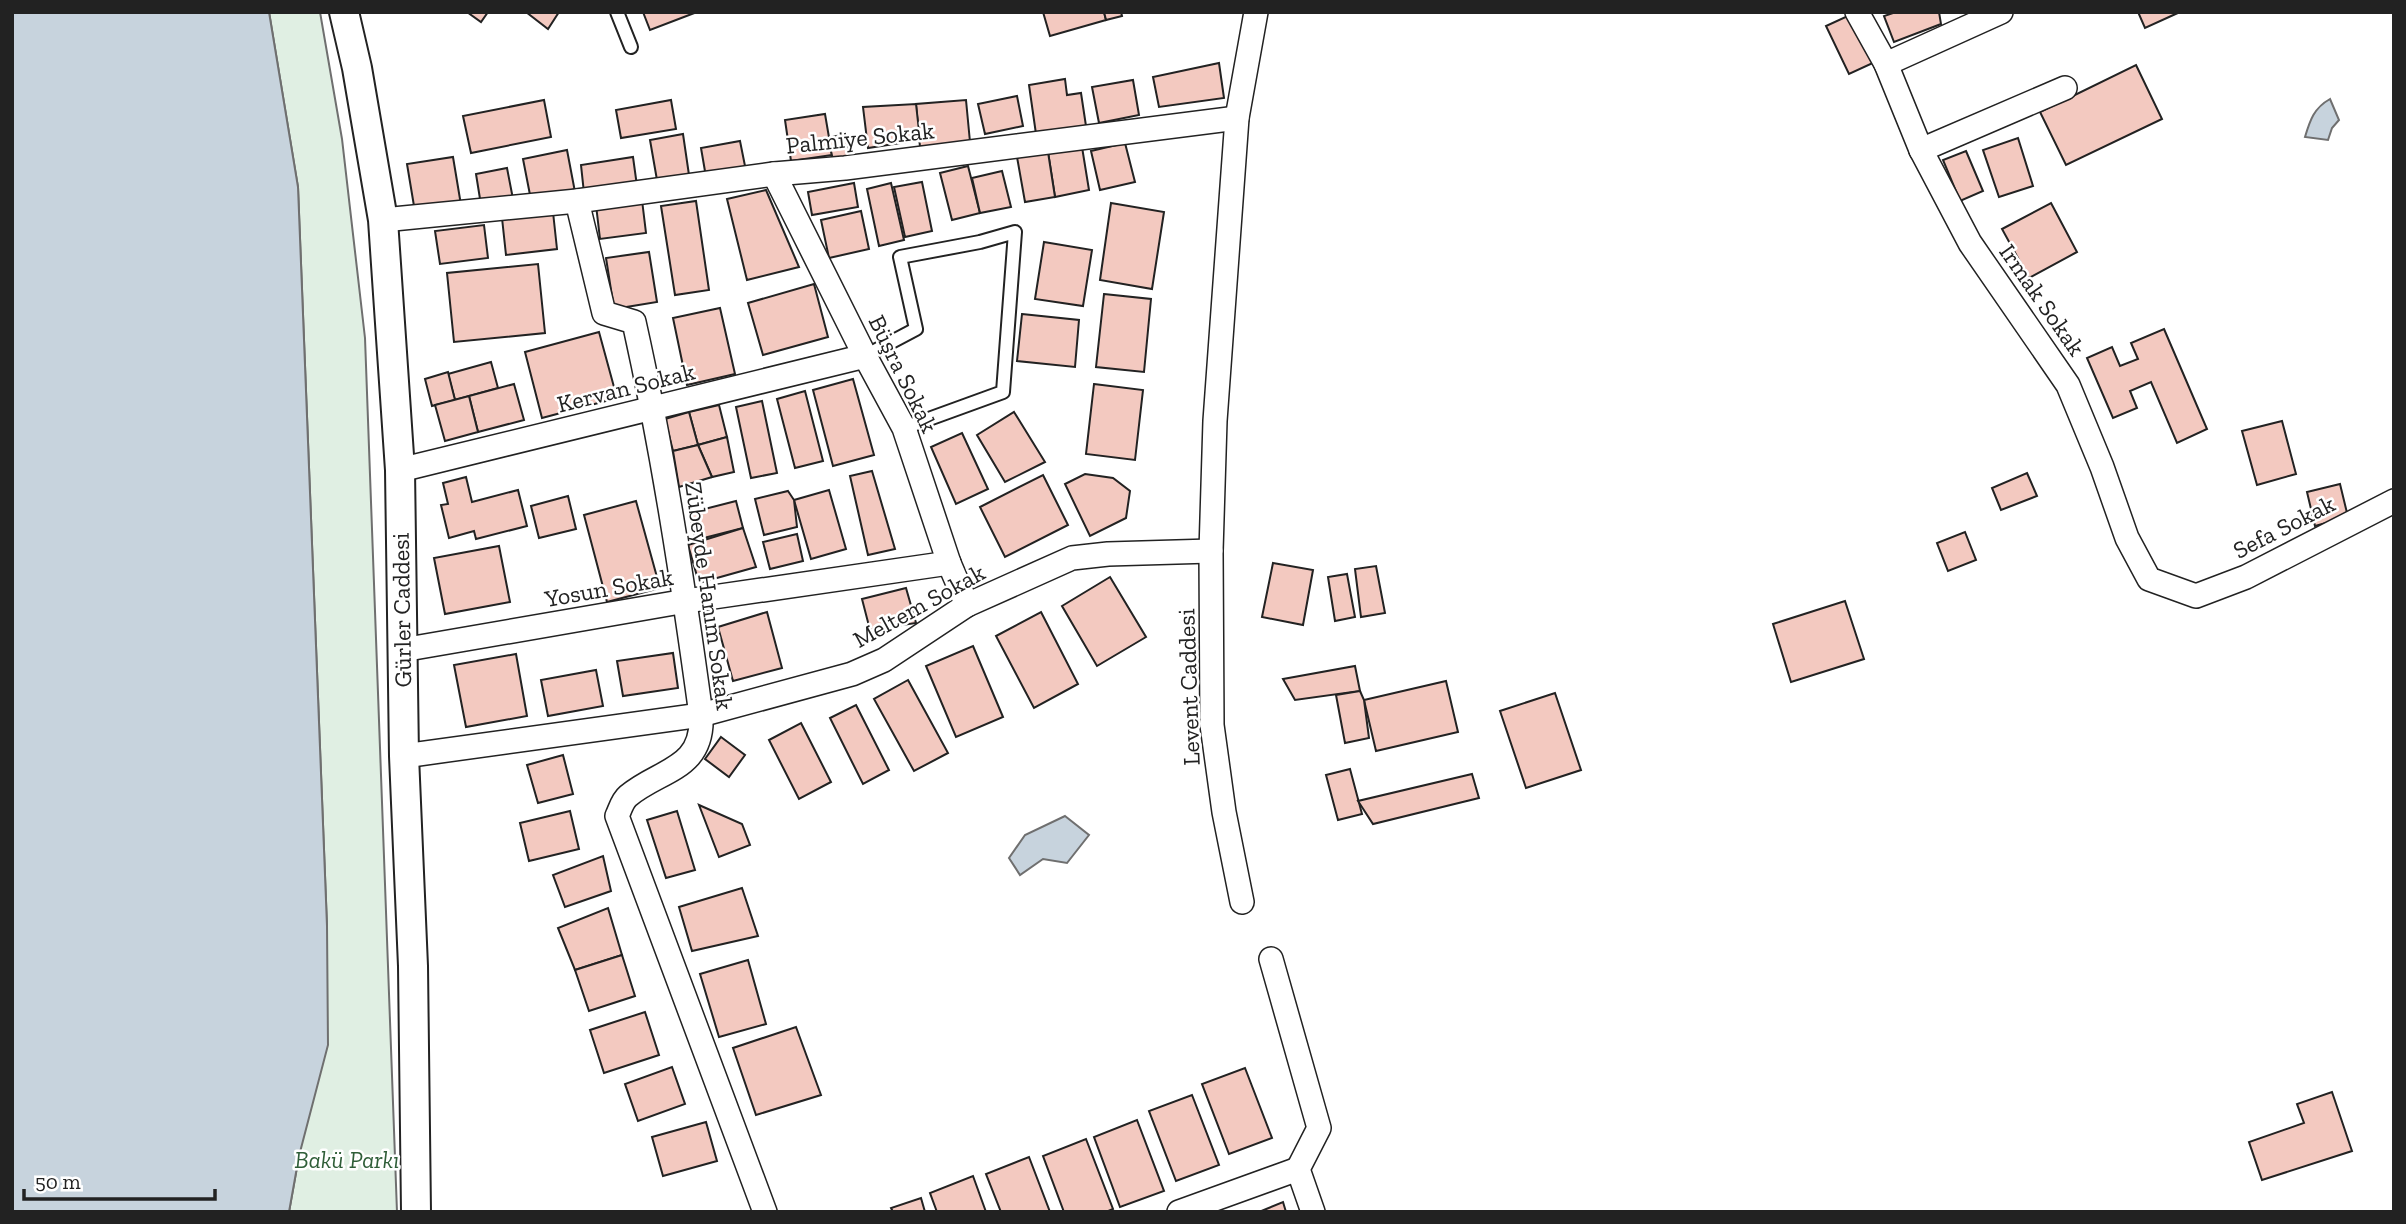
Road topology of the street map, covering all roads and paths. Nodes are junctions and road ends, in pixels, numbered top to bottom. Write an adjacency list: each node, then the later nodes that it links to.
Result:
1 (344, 12): 13 (street, Gürler Caddesi)
2 (617, 12): 6 (lane)
3 (1256, 12): 9 (street)
4 (1857, 12): 7 (street, Irmak Sokak)
5 (2001, 12): 7 (street)
6 (631, 47)
7 (1886, 64): 10 (street, Irmak Sokak)
8 (2065, 88): 10 (street)
9 (1237, 118): 11 (street, Palmiye Sokak); 19 (street, Levent Caddesi)
10 (1921, 150): 21 (street, Irmak Sokak)
11 (774, 174): 12 (street, Palmiye Sokak); 14 (street, Büşra Sokak)
12 (577, 201): 13 (street, Palmiye Sokak); 15 (street, Zübeyde Hanım Sokak)
13 (383, 220): 17 (street, Gürler Caddesi)
14 (864, 356): 15 (street, Kervan Sokak); 16 (street, Büşra Sokak); 16 (lane)
15 (654, 408): 17 (street, Kervan Sokak); 22 (street, Zübeyde Hanım Sokak)
16 (904, 428): 20 (street, Büşra Sokak)
17 (400, 470): 24 (street, Gürler Caddesi)
18 (2394, 500): 21 (street, Sefa Sokak)
19 (1211, 551): 23 (street, Meltem Sokak); 27 (street, Levent Caddesi)
20 (949, 563): 22 (street, Yosun Sokak); 23 (street, Büşra Sokak)
21 (2196, 596)
22 (685, 601): 24 (street, Yosun Sokak); 25 (street, Zübeyde Hanım Sokak)
23 (967, 605): 25 (street, Meltem Sokak)
24 (402, 650): 26 (street, Gürler Caddesi)
25 (701, 715): 26 (street, Meltem Sokak); 31 (street, Zübeyde Hanım Sokak)
26 (404, 756): 30 (street, Gürler Caddesi)
27 (1242, 902)
28 (1271, 959): 29 (street)
29 (1298, 1169): 32 (street); 33 (street)
30 (416, 1212)
31 (765, 1212)
32 (1179, 1212)
33 (1313, 1212)

